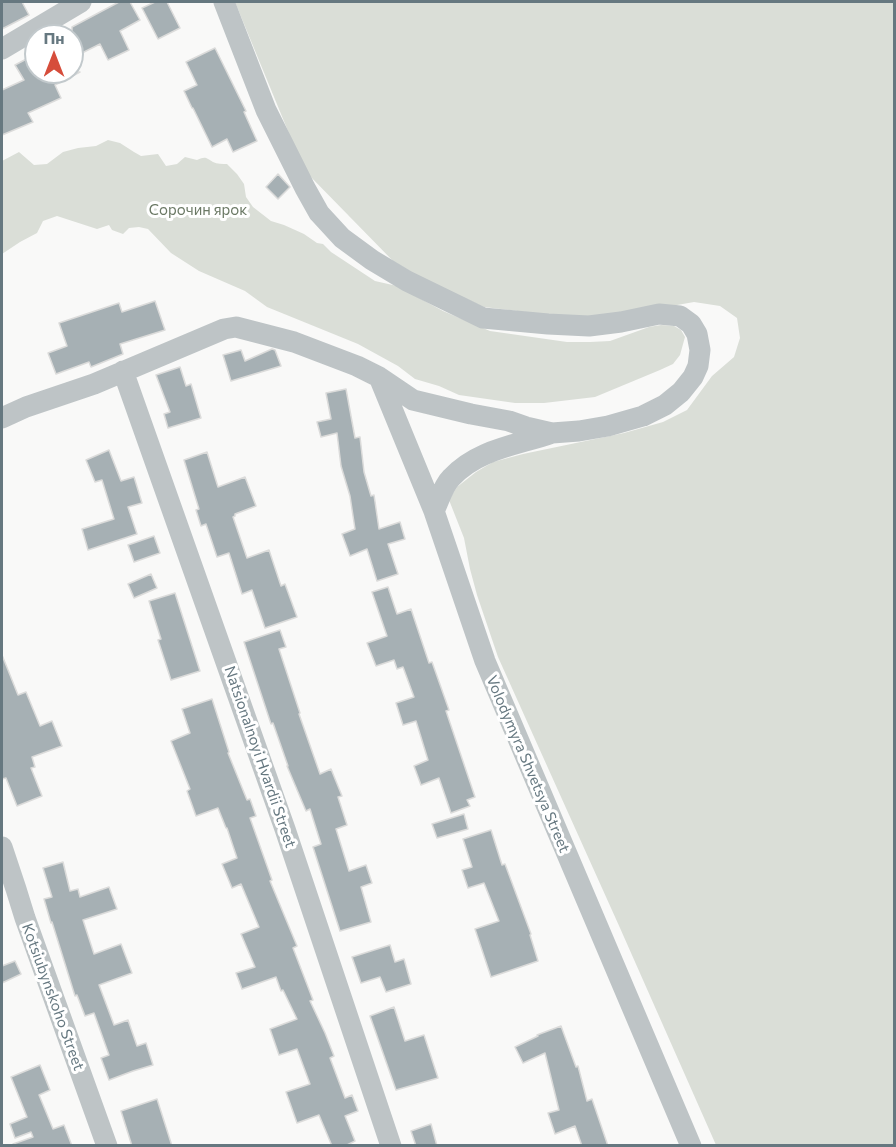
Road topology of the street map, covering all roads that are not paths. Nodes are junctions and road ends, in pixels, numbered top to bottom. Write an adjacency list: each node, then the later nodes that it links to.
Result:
1 (81, 2): 3 (street)
2 (224, 2): 7 (street)
3 (2, 49)
4 (123, 371): 5 (street); 6 (street); 11 (street, Natsionalnoyi Hvardii Street)
5 (379, 377): 7 (street); 8 (street, Volodymyra Shvetsya Street)
6 (2, 418)
7 (552, 433): 8 (street)
8 (434, 511): 12 (street, Volodymyra Shvetsya Street)
9 (2, 847): 10 (street, Kotsiubynskoho Street)
10 (107, 1146)
11 (391, 1146)
12 (691, 1146)

